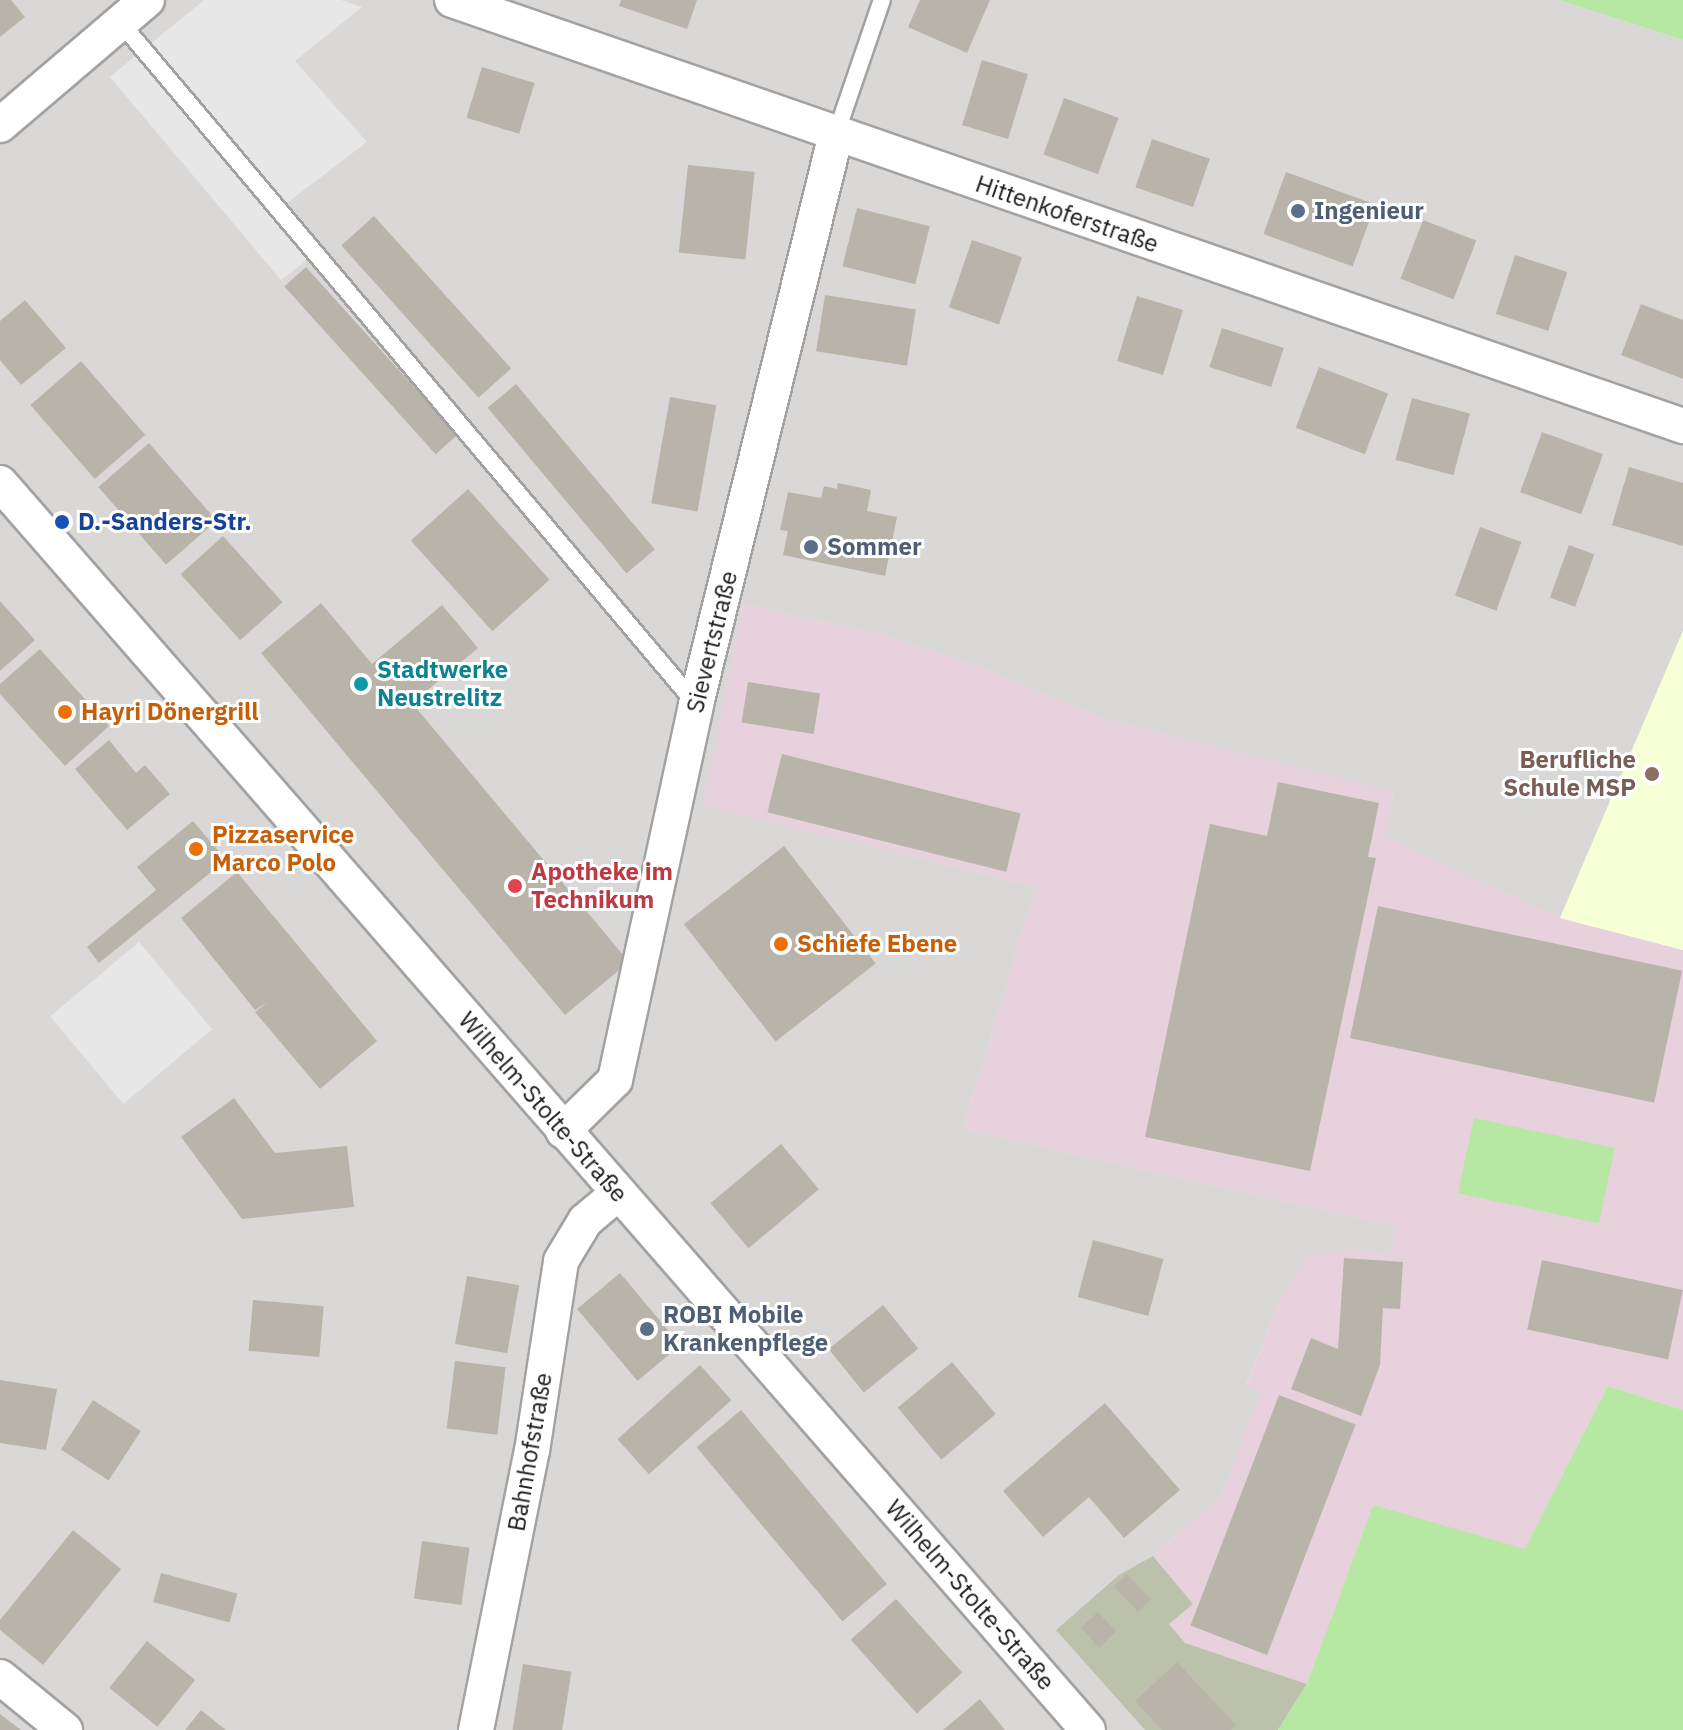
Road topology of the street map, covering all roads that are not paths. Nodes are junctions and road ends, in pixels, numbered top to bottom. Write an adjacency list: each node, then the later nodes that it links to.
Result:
1 (147, 0): 4 (street)
2 (452, 0): 6 (street, Hittenkoferstraße)
3 (882, 0): 6 (lane)
4 (121, 23): 5 (street); 9 (lane)
5 (0, 125)
6 (836, 134): 7 (street, Hittenkoferstraße); 9 (street, Sievertstraße)
7 (1683, 426)
8 (0, 483): 10 (street, Wilhelm-Stolte-Straße)
9 (696, 704): 10 (street, Sievertstraße)
10 (563, 1131): 11 (street, Wilhelm-Stolte-Straße)
11 (617, 1194): 14 (street, Bahnhofstraße); 15 (street, Wilhelm-Stolte-Straße)
12 (0, 1677): 13 (street)
13 (65, 1730)
14 (476, 1730)
15 (1088, 1730)

